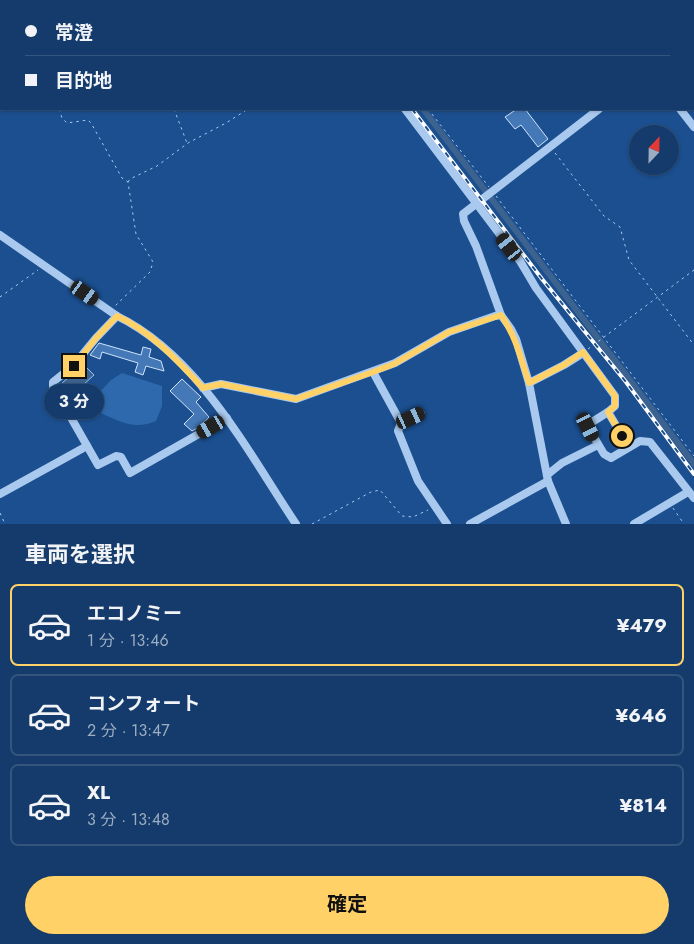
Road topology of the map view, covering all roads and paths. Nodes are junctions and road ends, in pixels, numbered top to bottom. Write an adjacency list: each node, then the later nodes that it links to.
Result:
1 (58, 110): 11 (path)
2 (174, 110): 9 (path)
3 (246, 110): 9 (path)
4 (406, 110): 13 (street)
5 (429, 110): 12 (path)
6 (598, 110): 10 (street)
7 (681, 110): 8 (street)
8 (694, 127)
9 (188, 143): 11 (path)
10 (550, 146): 12 (street); 18 (path)
11 (128, 182): 19 (path)
12 (489, 193): 13 (street); 21 (path)
13 (476, 202): 20 (street); 23 (street)
14 (0, 235): 15 (street)
15 (45, 266): 17 (path); 19 (street)
16 (694, 270): 18 (path)
17 (0, 297)
18 (658, 297): 21 (path); 22 (path)
19 (114, 314): 26 (street); 32 (street)
20 (501, 315): 24 (street); 25 (street)
21 (603, 339): 23 (path); 34 (path)
22 (694, 345)
23 (583, 352): 25 (street); 27 (street)
24 (373, 372): 26 (street); 30 (street)
25 (529, 383): 35 (street)
26 (203, 388): 29 (street)
27 (608, 412): 31 (street); 33 (street)
28 (421, 414): 30 (street)
29 (227, 418): 32 (street); 43 (street)
30 (401, 423): 40 (street)
31 (598, 445): 33 (street); 35 (street)
32 (87, 446): 37 (street)
33 (629, 448): 36 (street)
34 (694, 456)
35 (547, 478): 46 (street); 47 (street)
36 (688, 492): 38 (street); 39 (street)
37 (0, 494)
38 (694, 498)
39 (670, 503): 48 (street); 49 (path)
40 (436, 505): 44 (path); 45 (street)
41 (0, 513): 42 (path)
42 (5, 524)
43 (296, 524)
44 (312, 524)
45 (447, 524)
46 (470, 524)
47 (566, 524)
48 (634, 524)
49 (684, 524)

